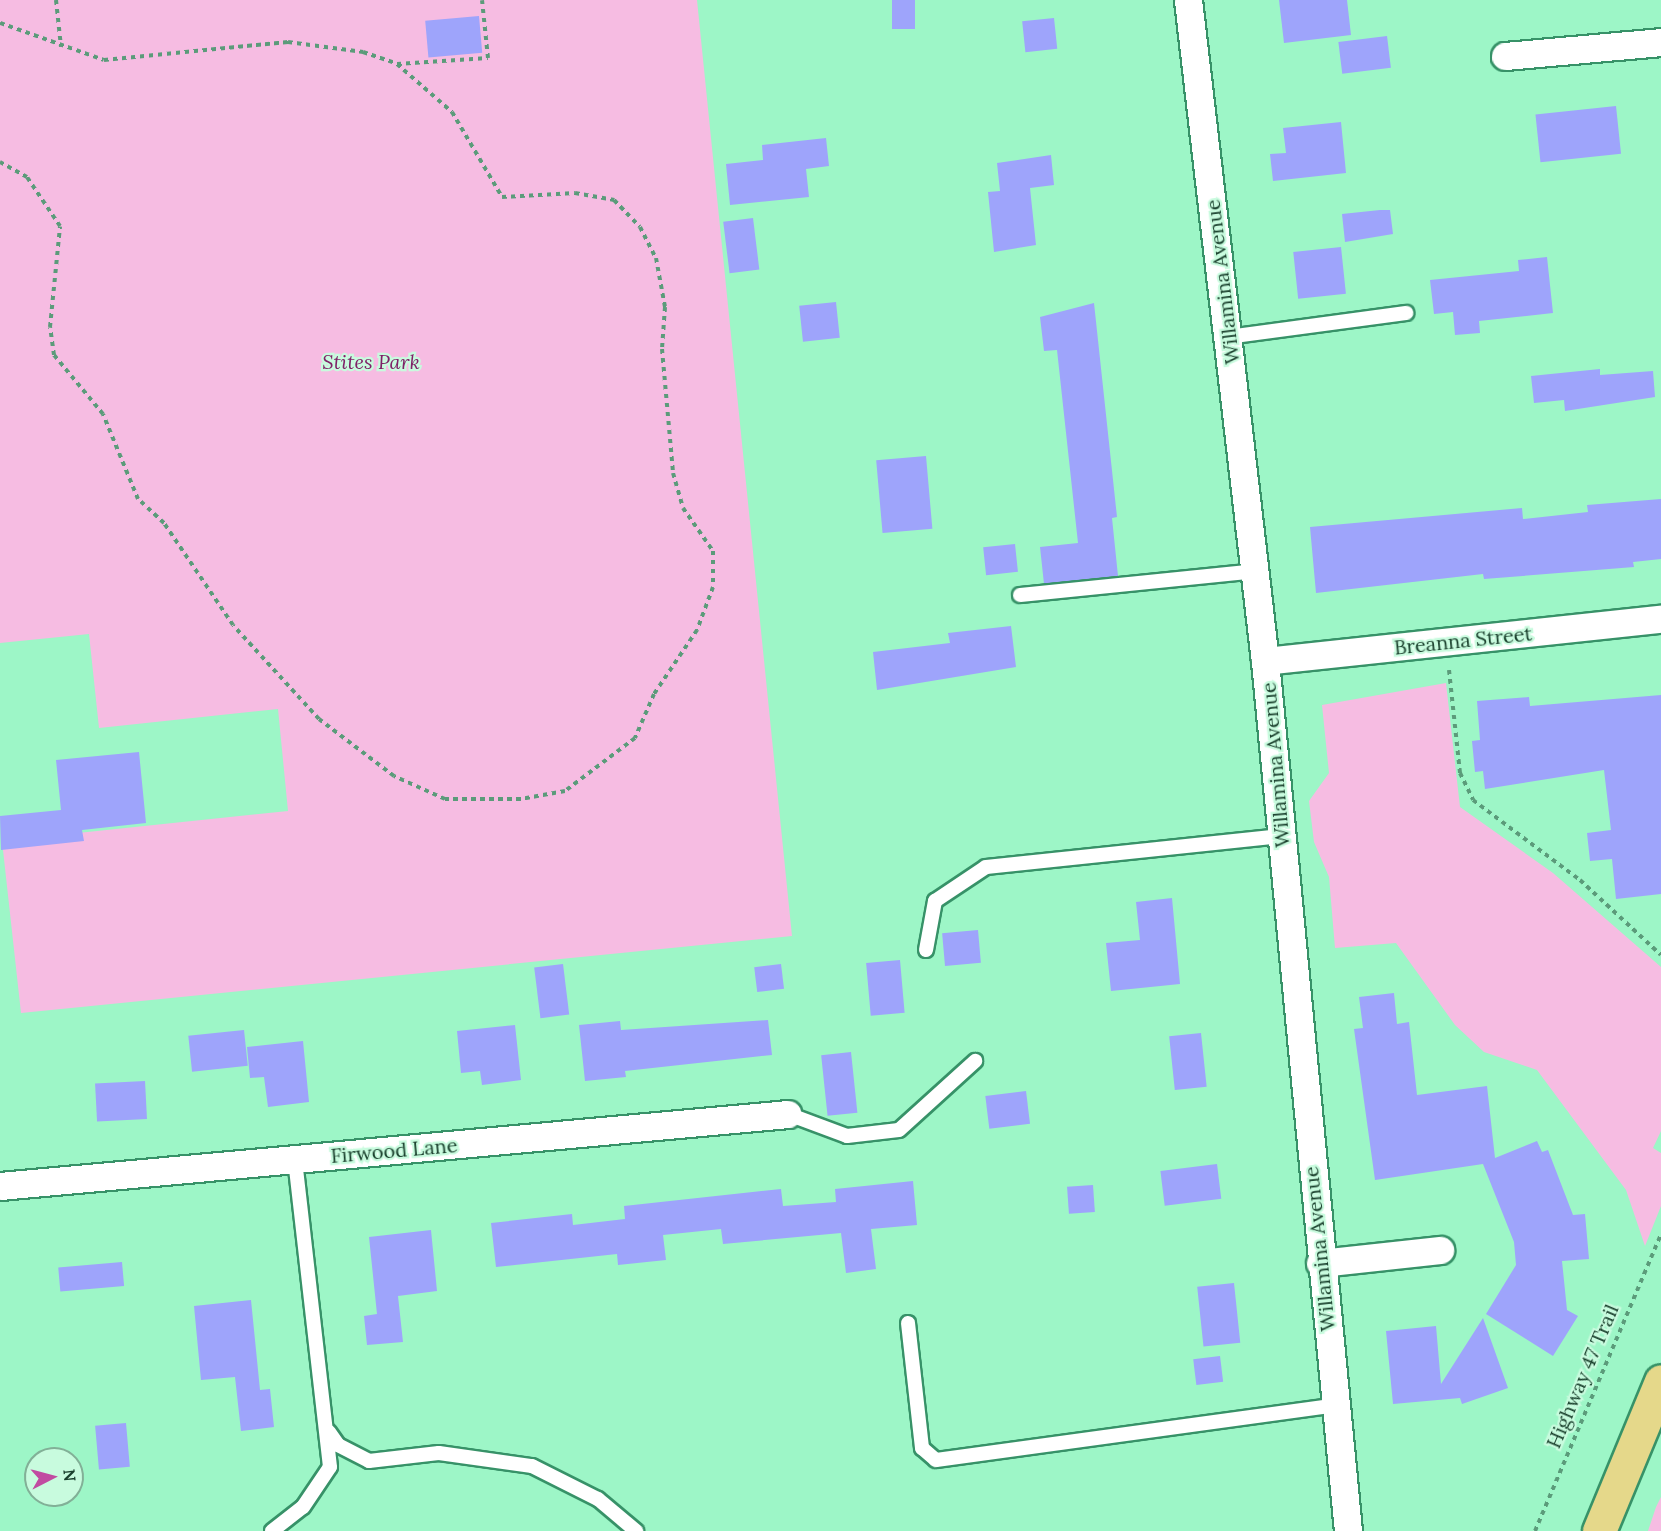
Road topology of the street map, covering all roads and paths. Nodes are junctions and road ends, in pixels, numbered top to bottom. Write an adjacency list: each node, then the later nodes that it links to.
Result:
1 (56, 0): 6 (path)
2 (482, 0): 8 (path)
3 (1188, 0): 11 (street, Willamina Avenue)
4 (0, 23): 6 (path)
5 (1661, 42): 7 (street)
6 (61, 47): 8 (path)
7 (1505, 56)
8 (397, 64): 9 (path)
9 (0, 162)
10 (1406, 313): 11 (lane)
11 (1228, 337): 12 (street, Willamina Avenue)
12 (1256, 571): 13 (lane); 16 (street, Willamina Avenue)
13 (1020, 595)
14 (1661, 619): 15 (street, Breanna Street)
15 (1446, 642): 16 (street, Breanna Street); 19 (path)
16 (1266, 661): 17 (street, Willamina Avenue)
17 (1281, 836): 18 (lane); 26 (street, Willamina Avenue)
18 (926, 950)
19 (1661, 955)
20 (975, 1061): 21 (lane)
21 (788, 1114): 22 (street, Firwood Lane)
22 (296, 1159): 23 (street, Firwood Lane); 30 (lane)
23 (0, 1186)
24 (1661, 1234): 34 (path, Highway 47 Trail)
25 (1440, 1250): 26 (street)
26 (1320, 1263): 29 (street, Willamina Avenue)
27 (908, 1323): 29 (lane)
28 (1661, 1381): 35 (main road)
29 (1335, 1405): 33 (street, Willamina Avenue)
30 (328, 1431): 31 (lane); 32 (lane)
31 (272, 1531)
32 (636, 1531)
33 (1348, 1531)
34 (1535, 1531)
35 (1599, 1531)

